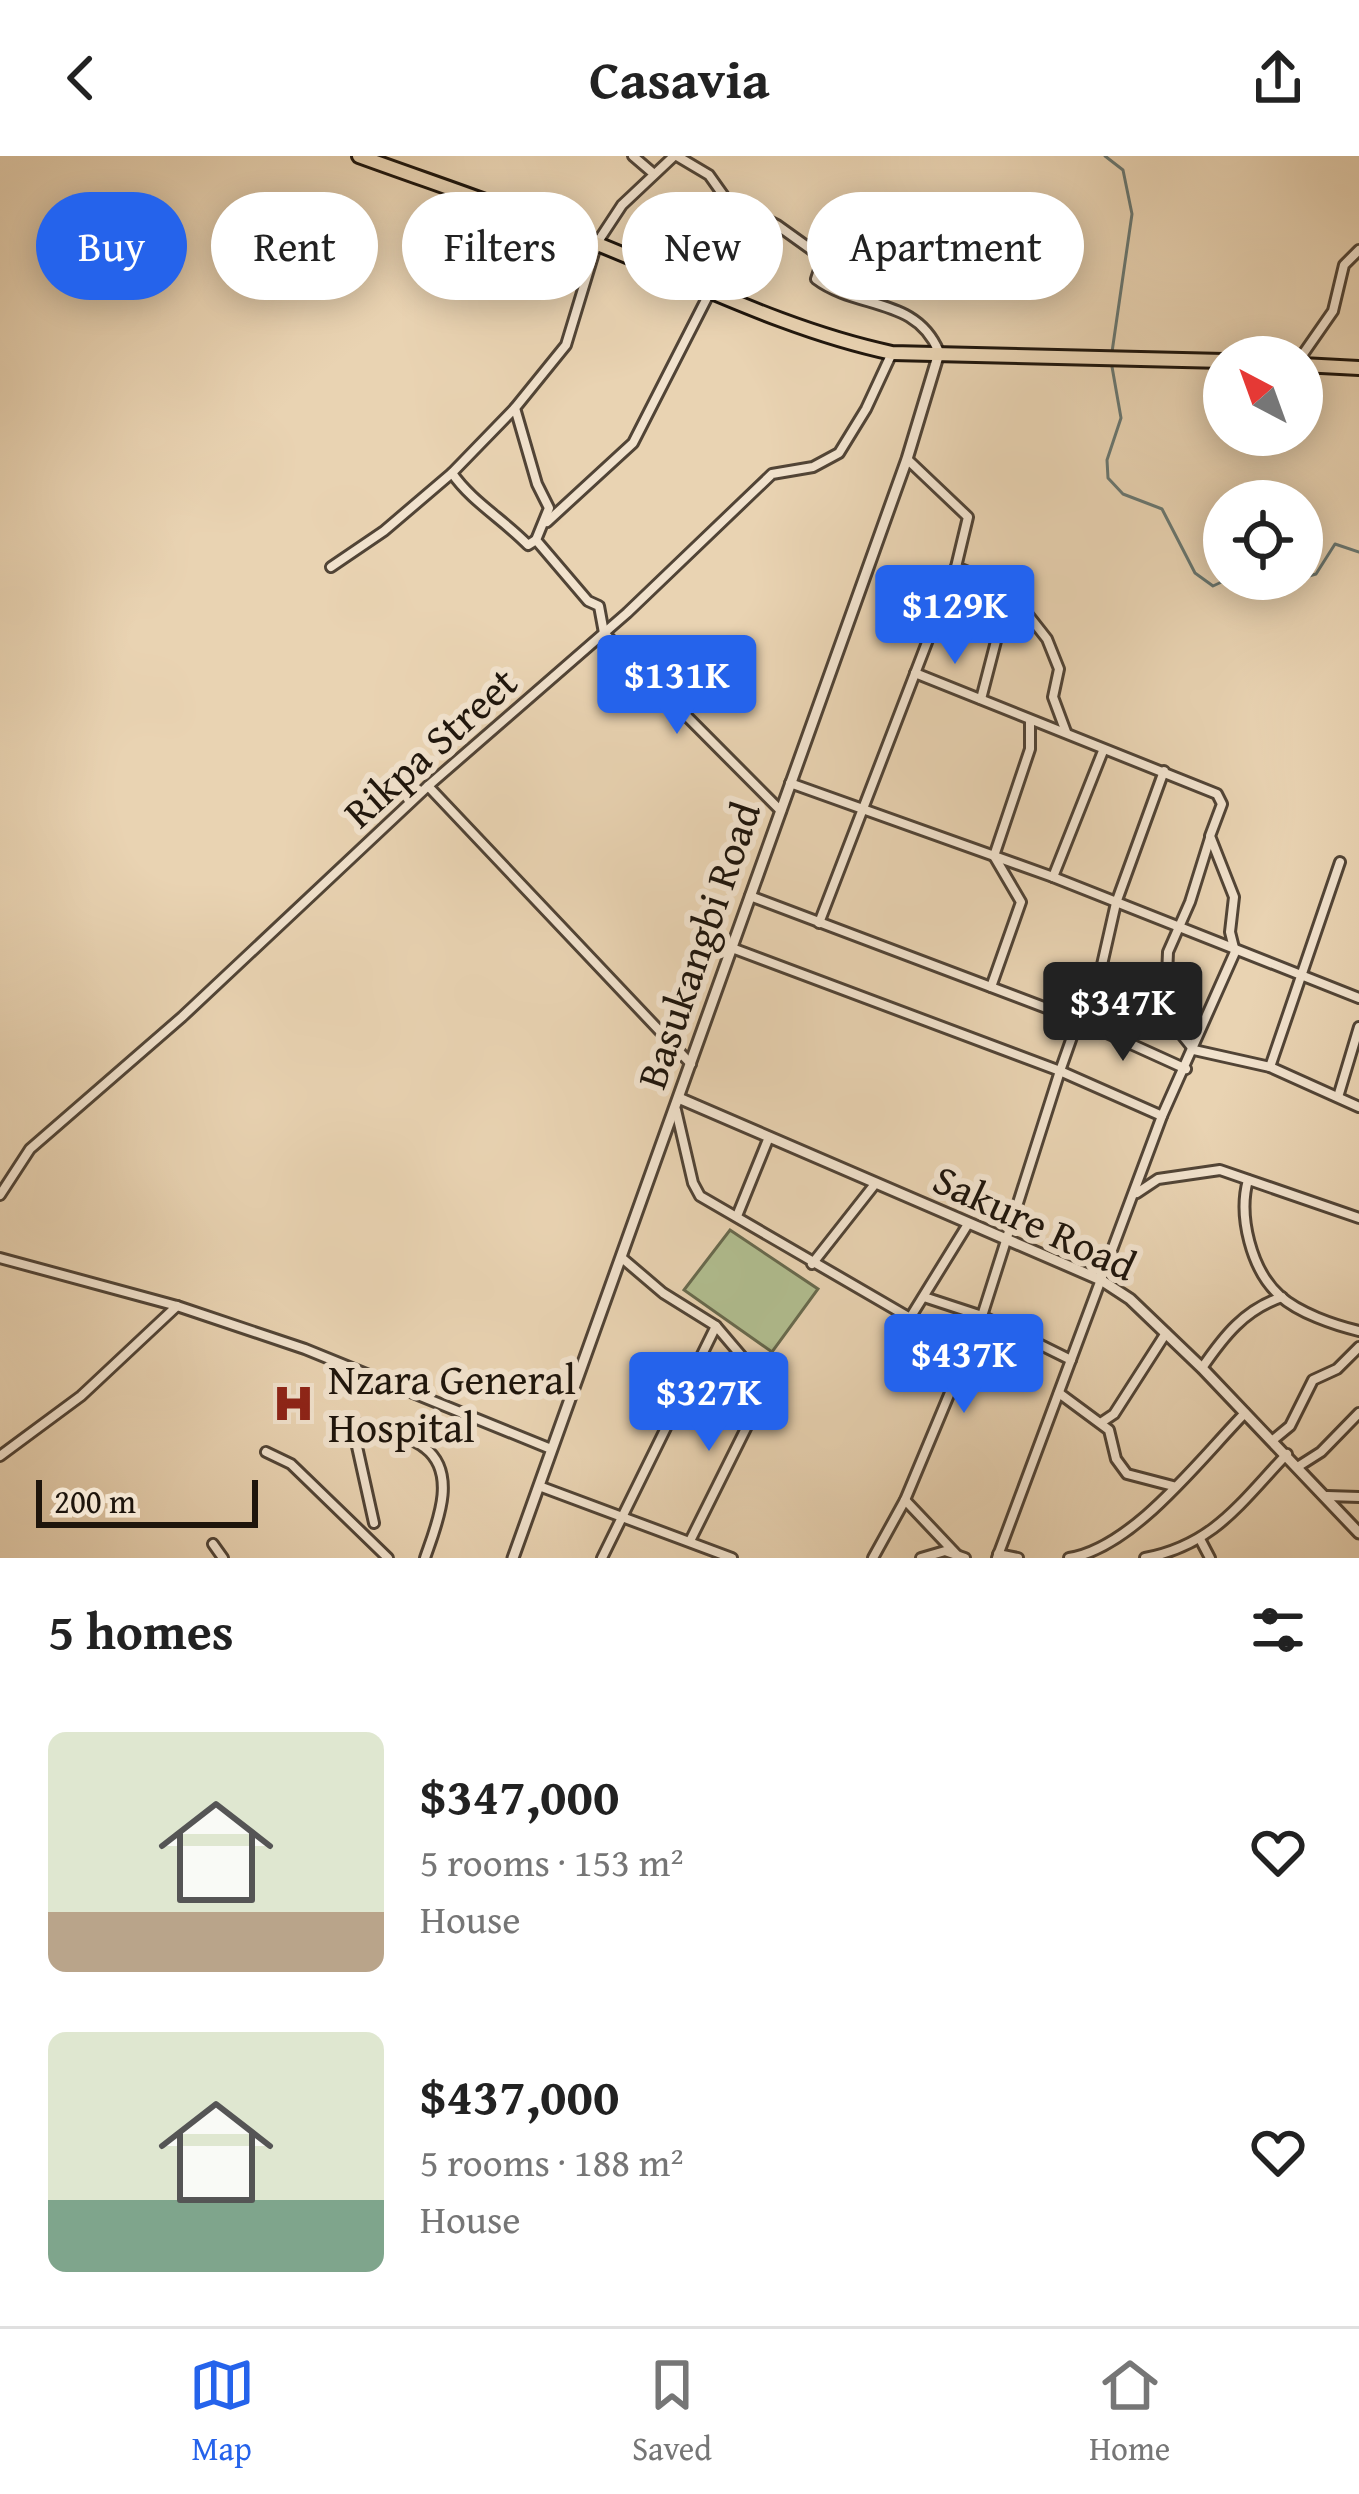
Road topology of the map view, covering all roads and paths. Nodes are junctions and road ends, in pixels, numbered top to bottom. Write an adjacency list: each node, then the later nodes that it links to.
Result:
1 (359, 156): 5 (main road)
2 (633, 156): 4 (street)
3 (676, 156): 4 (street); 7 (street)
4 (654, 175): 6 (street)
5 (457, 192)
6 (598, 241)
7 (807, 246)
8 (1359, 250): 13 (street)
9 (580, 300): 19 (street)
10 (706, 300): 22 (street)
11 (729, 300): 15 (main road)
12 (864, 300): 14 (street)
13 (1317, 336)
14 (939, 352): 15 (main road); 16 (main road); 20 (street, Basukangbi Road)
15 (892, 353): 27 (street, Rikpa Street)
16 (1203, 360)
17 (1323, 364): 18 (main road)
18 (1359, 368)
19 (515, 408): 21 (street); 22 (street)
20 (908, 459): 25 (street); 34 (street, Basukangbi Road)
21 (452, 473): 23 (street); 24 (street)
22 (545, 523): 23 (street)
23 (536, 540): 27 (street)
24 (331, 566)
25 (956, 567): 26 (street); 28 (street)
26 (1013, 596): 29 (street); 31 (street)
27 (604, 633): 35 (street, Rikpa Street); 37 (street)
28 (915, 673): 29 (street); 36 (street)
29 (981, 699): 30 (street)
30 (1030, 722): 31 (street); 39 (street)
31 (1066, 733): 32 (street)
32 (1103, 751): 33 (street); 41 (street)
33 (1164, 771): 38 (street); 43 (street)
34 (790, 782): 36 (street); 37 (street, Basukangbi Road)
35 (428, 786): 57 (street); 69 (street, Rikpa Street)
36 (864, 808): 39 (street); 44 (street)
37 (781, 811): 42 (street, Basukangbi Road)
38 (1210, 836): 45 (street); 47 (street)
39 (994, 856): 41 (street); 49 (street)
40 (1340, 862): 48 (street)
41 (1053, 877): 43 (street)
42 (750, 896): 44 (street); 46 (street, Basukangbi Road)
43 (1116, 903): 45 (street); 53 (street)
44 (819, 922): 49 (street)
45 (1176, 928): 47 (street); 56 (street)
46 (732, 948): 57 (street, Basukangbi Road); 60 (street)
47 (1235, 952): 48 (street); 56 (street)
48 (1302, 975): 51 (street); 58 (street)
49 (992, 987): 53 (street)
50 (1359, 988): 51 (street)
51 (1348, 994): 52 (street)
52 (1359, 998)
53 (1078, 1020): 59 (street); 60 (street)
54 (1359, 1027): 55 (street)
55 (1357, 1042): 61 (street)
56 (1194, 1050): 58 (street); 59 (street)
57 (692, 1065): 62 (street, Basukangbi Road)
58 (1270, 1067): 61 (street)
59 (1186, 1069): 64 (street)
60 (1060, 1071): 64 (street); 73 (street)
61 (1338, 1097): 63 (street)
62 (678, 1105): 65 (street, Sakure Road); 70 (street); 75 (street, Basukangbi Road)
63 (1359, 1107)
64 (1162, 1116): 68 (street)
65 (769, 1137): 67 (street, Sakure Road); 70 (street)
66 (1248, 1180): 68 (street); 71 (street); 79 (street)
67 (875, 1184): 72 (street, Sakure Road); 76 (street)
68 (1136, 1194): 77 (street)
69 (0, 1195)
70 (736, 1216): 76 (street)
71 (1359, 1218)
72 (968, 1224): 73 (street, Sakure Road); 78 (street)
73 (1008, 1241): 77 (street, Sakure Road); 81 (street)
74 (0, 1258): 80 (street)
75 (622, 1258): 82 (street); 93 (street, Basukangbi Road)
76 (812, 1264): 78 (street)
77 (1101, 1280): 84 (street, Sakure Road); 86 (street)
78 (923, 1297): 81 (street)
79 (1282, 1298): 83 (street); 87 (street)
80 (177, 1306): 93 (street); 96 (street)
81 (982, 1316): 86 (street); 102 (street)
82 (716, 1326): 103 (street); 107 (street)
83 (1359, 1331)
84 (1166, 1333): 87 (street, Sakure Road); 91 (street)
85 (1359, 1347): 92 (street)
86 (1071, 1360): 88 (street)
87 (1202, 1368): 89 (street, Sakure Road)
88 (1059, 1393): 91 (street); 109 (street)
89 (1246, 1413): 92 (street, Sakure Road); 99 (street)
90 (1359, 1413): 97 (street)
91 (1102, 1422): 99 (street)
92 (1273, 1440): 95 (street, Sakure Road)
93 (551, 1449): 98 (street, Basukangbi Road)
94 (266, 1452): 112 (street)
95 (1287, 1454): 97 (street, Sakure Road); 106 (street)
96 (0, 1456)
97 (1299, 1466): 100 (street, Sakure Road)
98 (539, 1486): 103 (street); 114 (street, Basukangbi Road)
99 (1173, 1486): 121 (street)
100 (1327, 1496): 101 (street); 105 (street, Sakure Road)
101 (1359, 1497)
102 (905, 1500): 110 (street); 118 (street)
103 (623, 1518): 107 (street); 115 (street)
104 (374, 1523): 113 (street)
105 (1359, 1533)
106 (1200, 1539): 122 (street); 123 (street)
107 (693, 1542): 116 (street); 117 (street)
108 (213, 1544): 111 (street)
109 (998, 1556): 120 (street)
110 (961, 1557): 119 (street)
111 (223, 1558)
112 (388, 1558)
113 (425, 1558)
114 (514, 1558)
115 (602, 1558)
116 (688, 1558)
117 (732, 1558)
118 (873, 1558)
119 (921, 1558)
120 (1018, 1558)
121 (1069, 1558)
122 (1145, 1558)
123 (1210, 1558)

